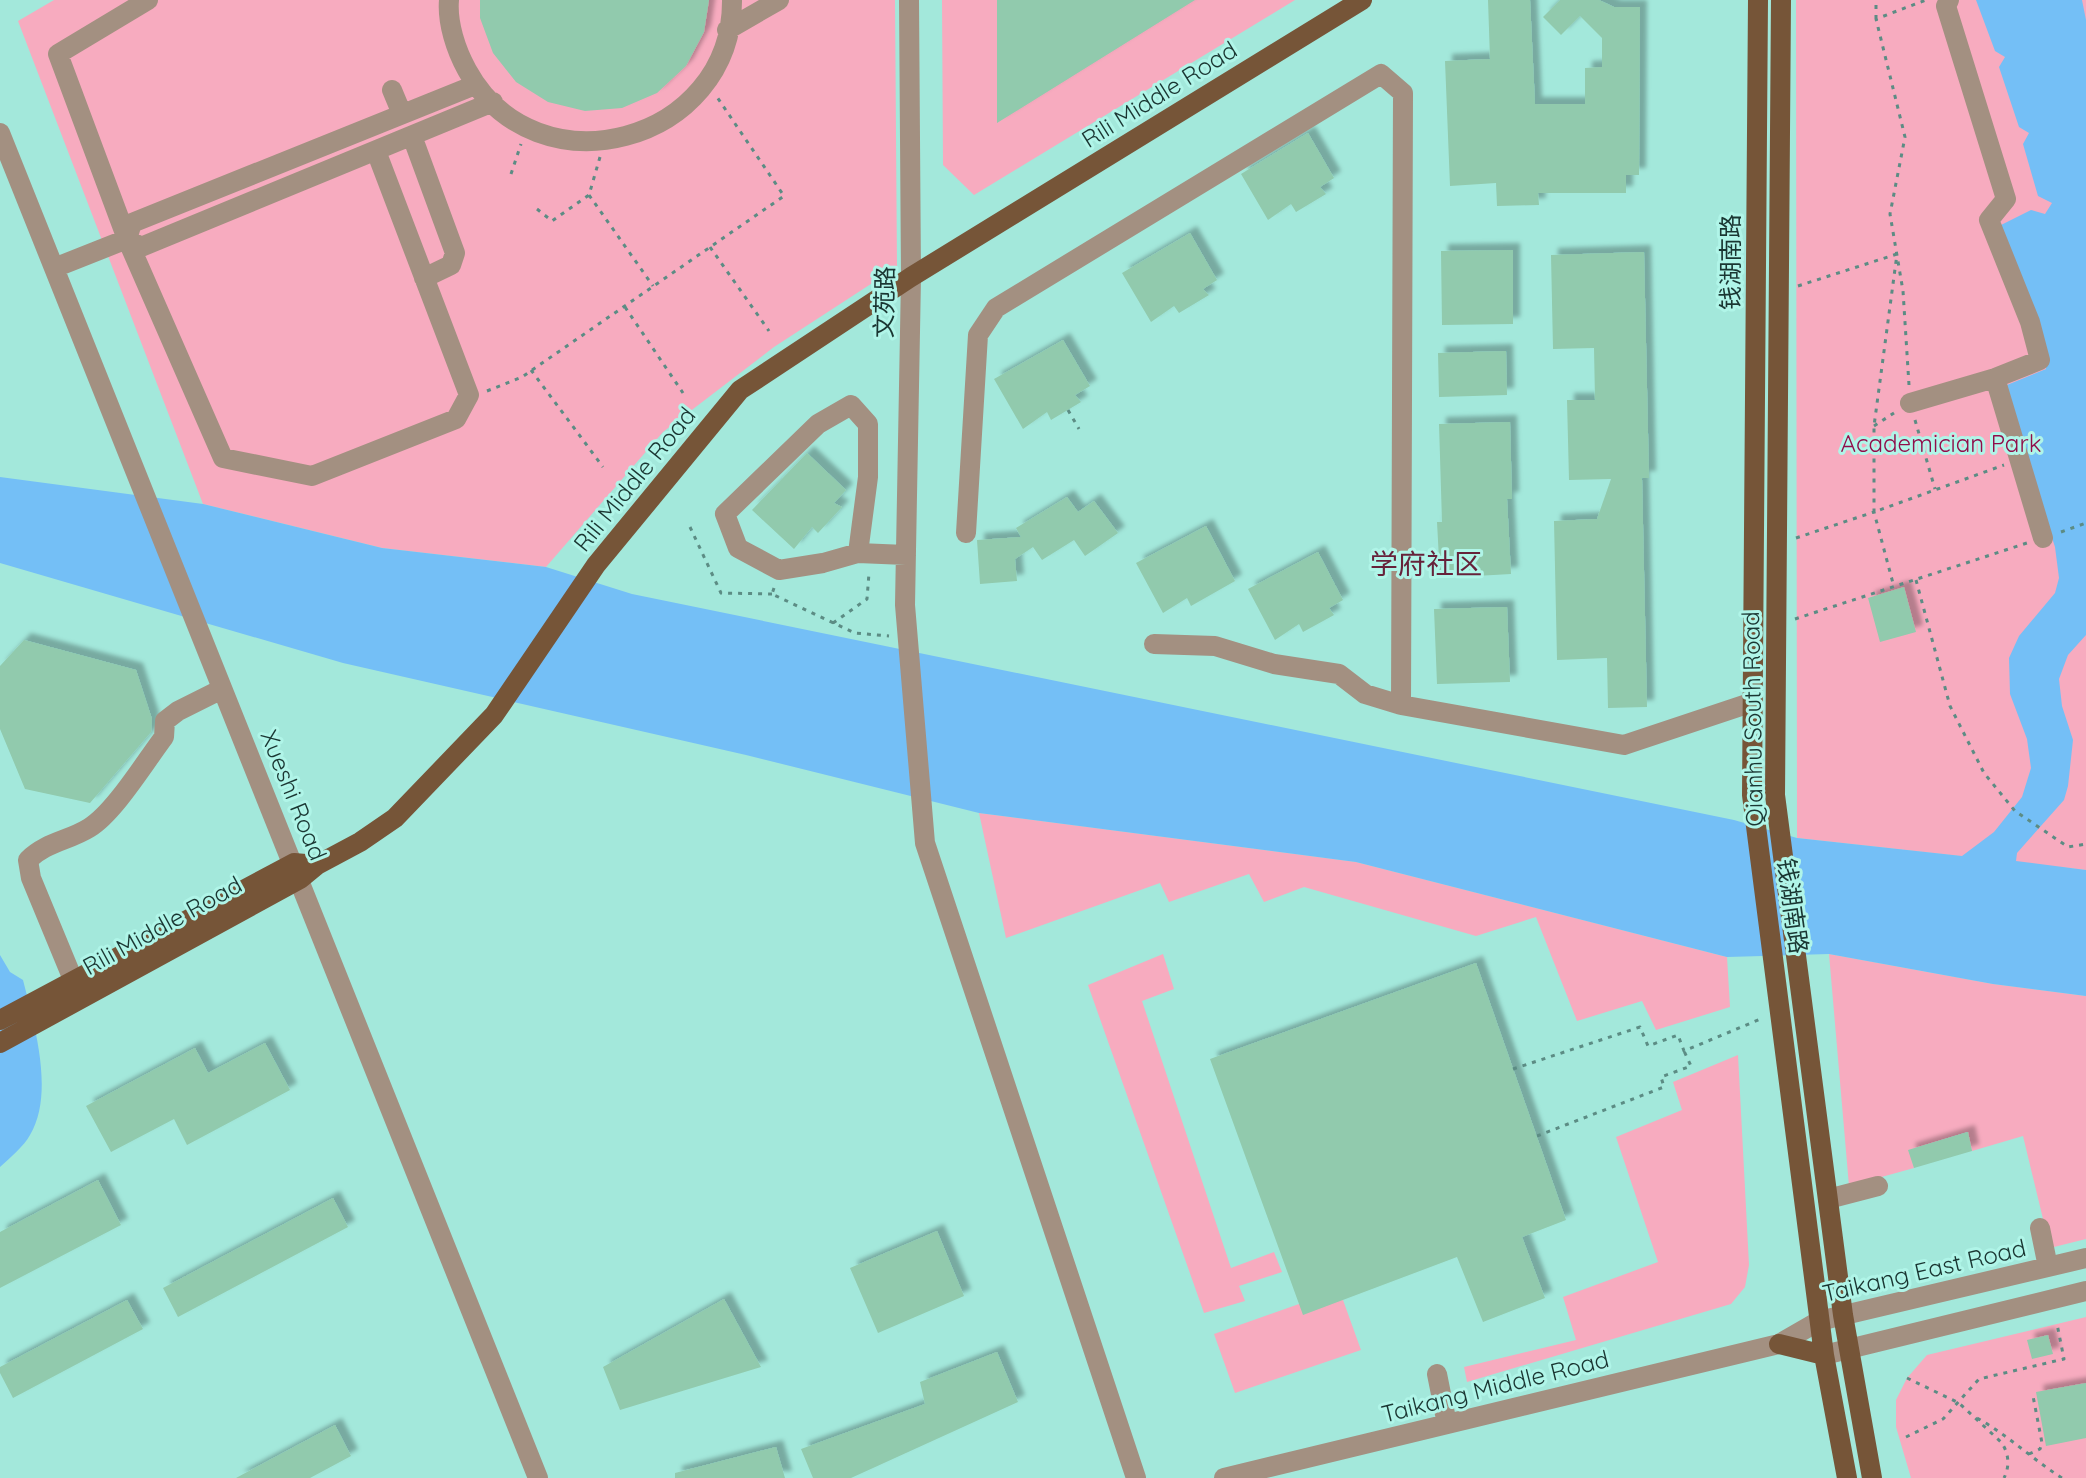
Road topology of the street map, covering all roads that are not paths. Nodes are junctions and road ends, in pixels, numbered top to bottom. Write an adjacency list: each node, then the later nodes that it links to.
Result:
1 (148, 0): 18 (street)
2 (449, 0): 11 (street)
3 (732, 0): 10 (street)
4 (779, 0): 10 (street)
5 (909, 0): 20 (street, 文苑路)
6 (1362, 0): 20 (main road, Rili Middle Road)
7 (1758, 0): 30 (main road, 钱湖南路)
8 (1781, 0): 38 (main road, Qianhu South Road)
9 (1949, 0): 22 (street)
10 (727, 30): 13 (street)
11 (475, 85): 13 (street); 14 (street)
12 (392, 90): 14 (street)
13 (493, 102): 16 (street)
14 (402, 114): 18 (street)
15 (0, 133): 19 (street, Xueshi Road)
16 (412, 136): 17 (street); 21 (street)
17 (376, 151): 18 (street); 21 (street)
18 (127, 239): 19 (street); 21 (street)
19 (54, 268): 29 (street, Xueshi Road)
20 (911, 277): 27 (street, 文苑路); 32 (main road, Rili Middle Road)
21 (424, 278)
22 (1995, 378): 23 (street); 25 (street)
23 (1910, 403)
24 (966, 533): 31 (street)
25 (2047, 537)
26 (864, 553): 26 (street); 27 (street)
27 (906, 555): 51 (street, 文苑路)
28 (1154, 644): 31 (street)
29 (222, 689): 32 (street, Xueshi Road); 33 (street)
30 (1753, 702): 31 (street); 44 (main road, 钱湖南路)
31 (1401, 705)
32 (297, 871): 33 (main road); 34 (main road, Rili Middle Road); 50 (street, Xueshi Road)
33 (74, 982): 34 (main road)
34 (58, 1001): 35 (main road, Rili Middle Road); 36 (main road, Rili Middle Road)
35 (0, 1020)
36 (0, 1043)
37 (1878, 1186): 38 (street)
38 (1828, 1199): 43 (main road, Qianhu South Road)
39 (2040, 1228): 41 (street)
40 (2086, 1258): 41 (street, Taikang East Road)
41 (2048, 1267): 43 (street, Taikang East Road)
42 (2086, 1291): 46 (street)
43 (1843, 1315): 44 (street, Taikang East Road); 46 (main road, Qianhu South Road)
44 (1819, 1321): 45 (street, Taikang East Road); 47 (main road, 钱湖南路)
45 (1779, 1344): 47 (main road); 49 (street, Taikang Middle Road)
46 (1849, 1349): 47 (street); 54 (main road, Qianhu South Road)
47 (1824, 1355): 53 (main road, 钱湖南路)
48 (1437, 1374): 49 (street)
49 (1447, 1424): 52 (street, Taikang Middle Road)
50 (538, 1478)
51 (1136, 1478)
52 (1224, 1478)
53 (1847, 1478)
54 (1872, 1478)

